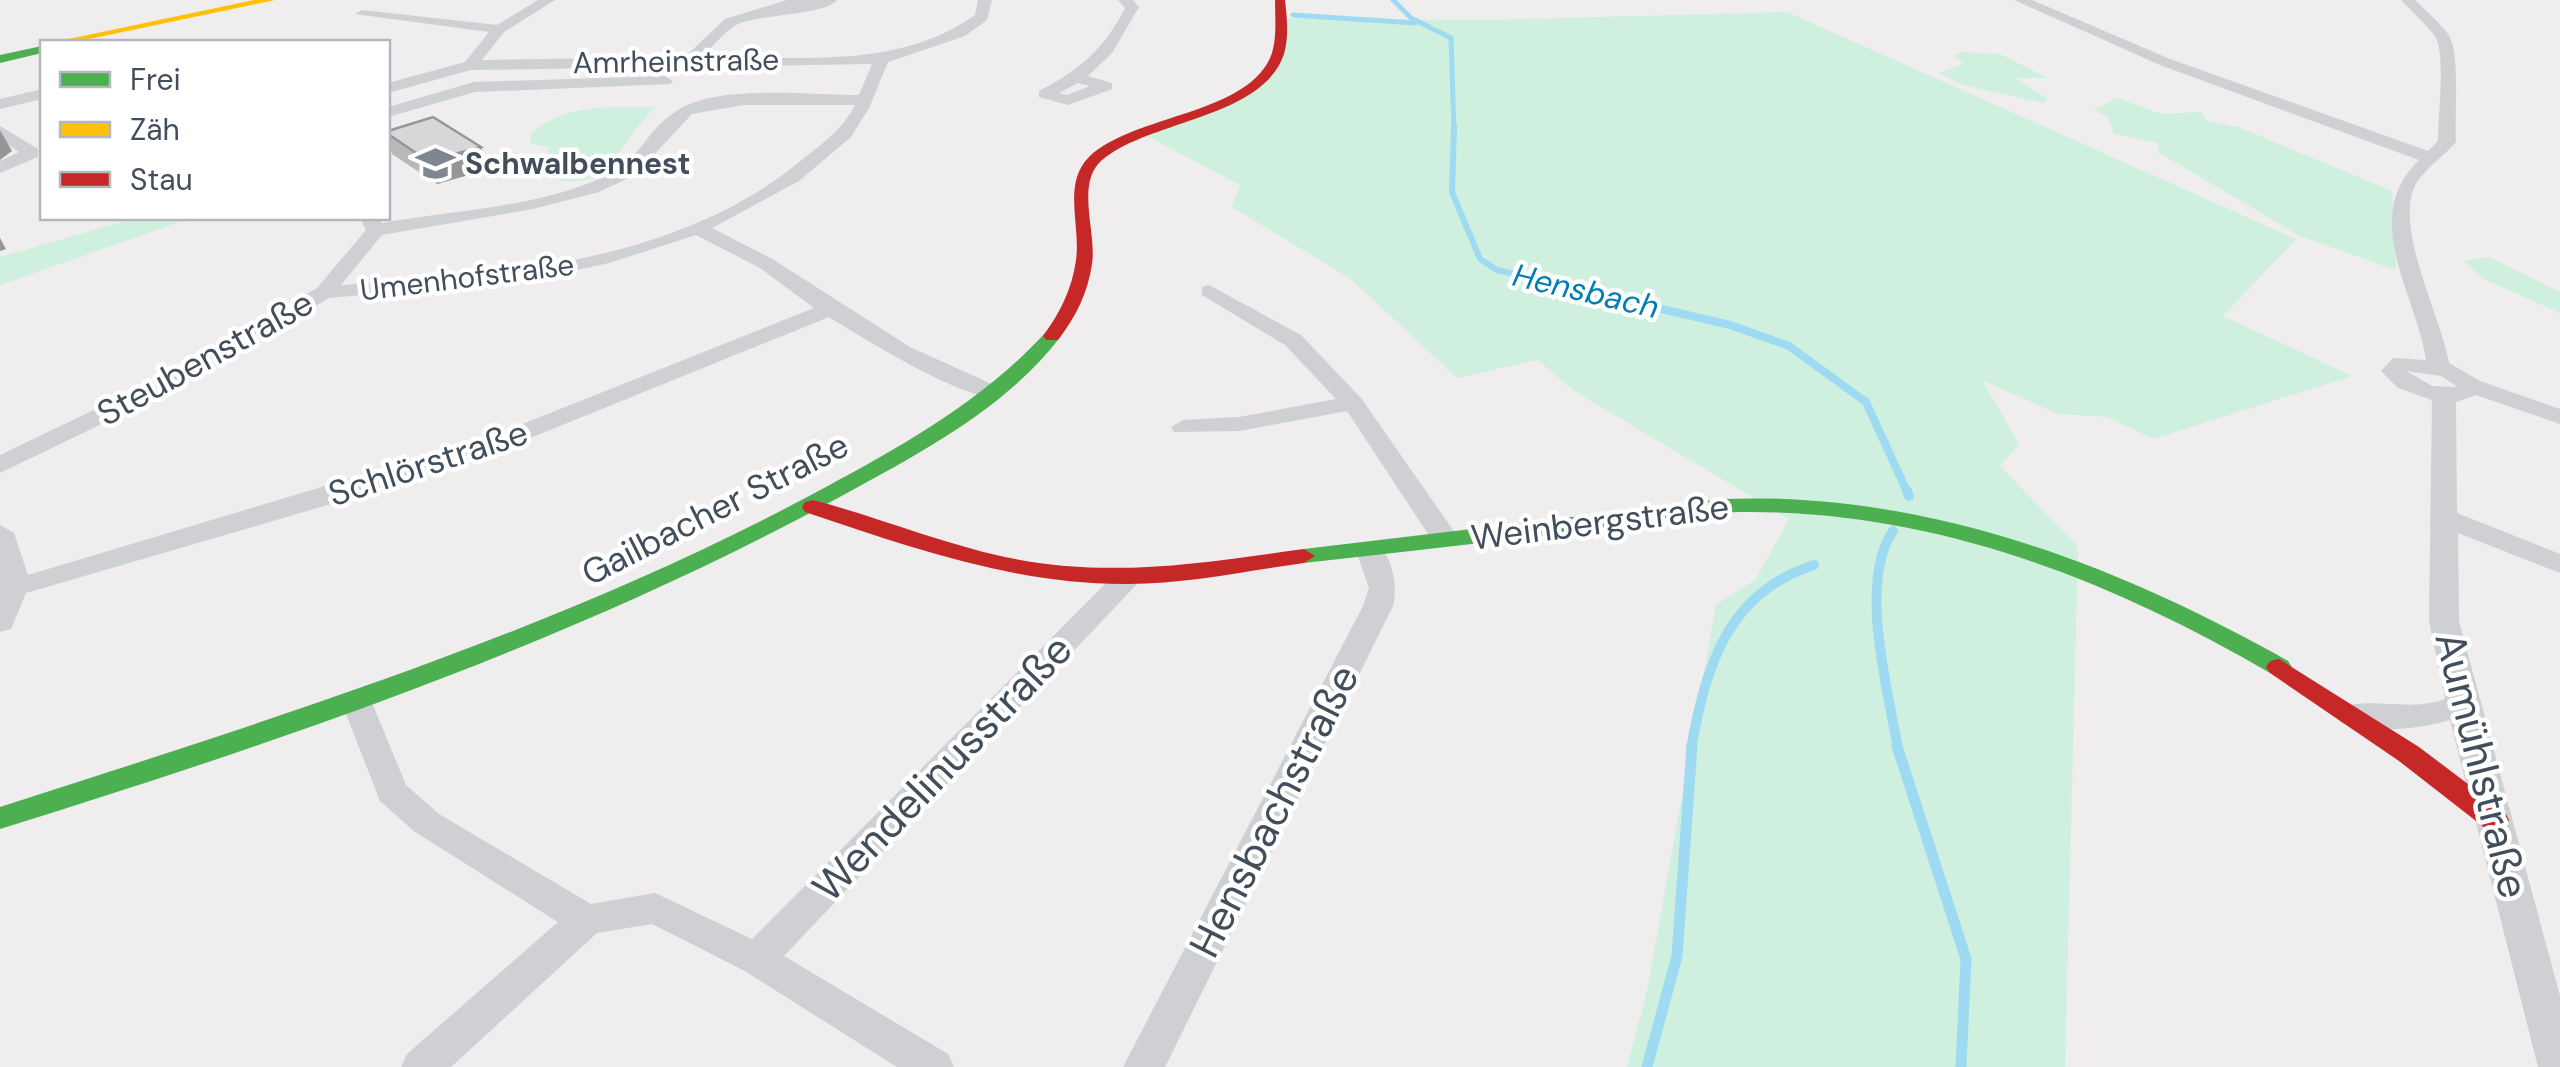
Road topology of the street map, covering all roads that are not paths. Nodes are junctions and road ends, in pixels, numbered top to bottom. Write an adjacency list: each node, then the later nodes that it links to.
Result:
1 (270, 0): 12 (street)
2 (548, 0): 11 (street)
3 (830, 0): 9 (street)
4 (985, 0): 17 (street)
5 (1126, 0): 20 (street)
6 (1280, 0): 37 (street, Gailbacher Straße)
7 (2021, 0): 28 (street)
8 (2408, 0): 28 (street)
9 (791, 3): 18 (street)
10 (362, 14): 11 (street)
11 (499, 28): 19 (street)
12 (130, 30): 13 (street); 14 (street)
13 (72, 40)
14 (86, 40)
15 (40, 48): 16 (street)
16 (0, 57)
17 (882, 58): 18 (street, Amrheinstraße); 24 (street, Umenhofstraße)
18 (691, 60): 19 (street, Amrheinstraße)
19 (470, 65): 22 (street, Amrheinstraße)
20 (1078, 78)
21 (666, 81): 26 (street)
22 (390, 87)
23 (40, 94): 25 (street)
24 (862, 100): 30 (street); 31 (street, Umenhofstraße)
25 (0, 104)
26 (390, 111)
27 (0, 131): 29 (street)
28 (2430, 158): 35 (street)
29 (0, 168)
30 (372, 224): 33 (street, Steubenstraße)
31 (696, 228): 33 (street, Umenhofstraße); 34 (street)
32 (1209, 291): 39 (street)
33 (324, 292): 42 (street, Steubenstraße)
34 (830, 309): 37 (street); 50 (street, Schlörstraße)
35 (2438, 366): 36 (street); 38 (street)
36 (2472, 386): 38 (street); 40 (street)
37 (988, 391): 43 (street, Gailbacher Straße)
38 (2444, 395): 44 (street, Aumühlstraße)
39 (1352, 403): 41 (street); 46 (street)
40 (2560, 417)
41 (1183, 427)
42 (0, 465)
43 (812, 506): 49 (street, Weinbergstraße); 52 (street, Gailbacher Straße)
44 (2442, 518): 48 (street); 53 (street, Aumühlstraße)
45 (0, 534): 50 (street)
46 (1446, 540): 47 (street, Weinbergstraße); 54 (street, Weinbergstraße)
47 (1370, 551): 49 (street, Weinbergstraße); 61 (street, Hensbachstraße)
48 (2560, 564)
49 (1128, 576): 58 (street, Wendelinusstraße)
50 (16, 587): 51 (street)
51 (0, 622)
52 (357, 701): 55 (street, Gailbacher Straße); 57 (street)
53 (2462, 704): 54 (street, Weinbergstraße); 56 (street, Aumühlstraße)
54 (2352, 715): 56 (street, Weinbergstraße)
55 (0, 818)
56 (2496, 820): 62 (street, Aumühlstraße)
57 (586, 920): 58 (street); 59 (street)
58 (757, 959): 60 (street)
59 (422, 1067)
60 (933, 1067)
61 (1144, 1067)
62 (2559, 1067)

